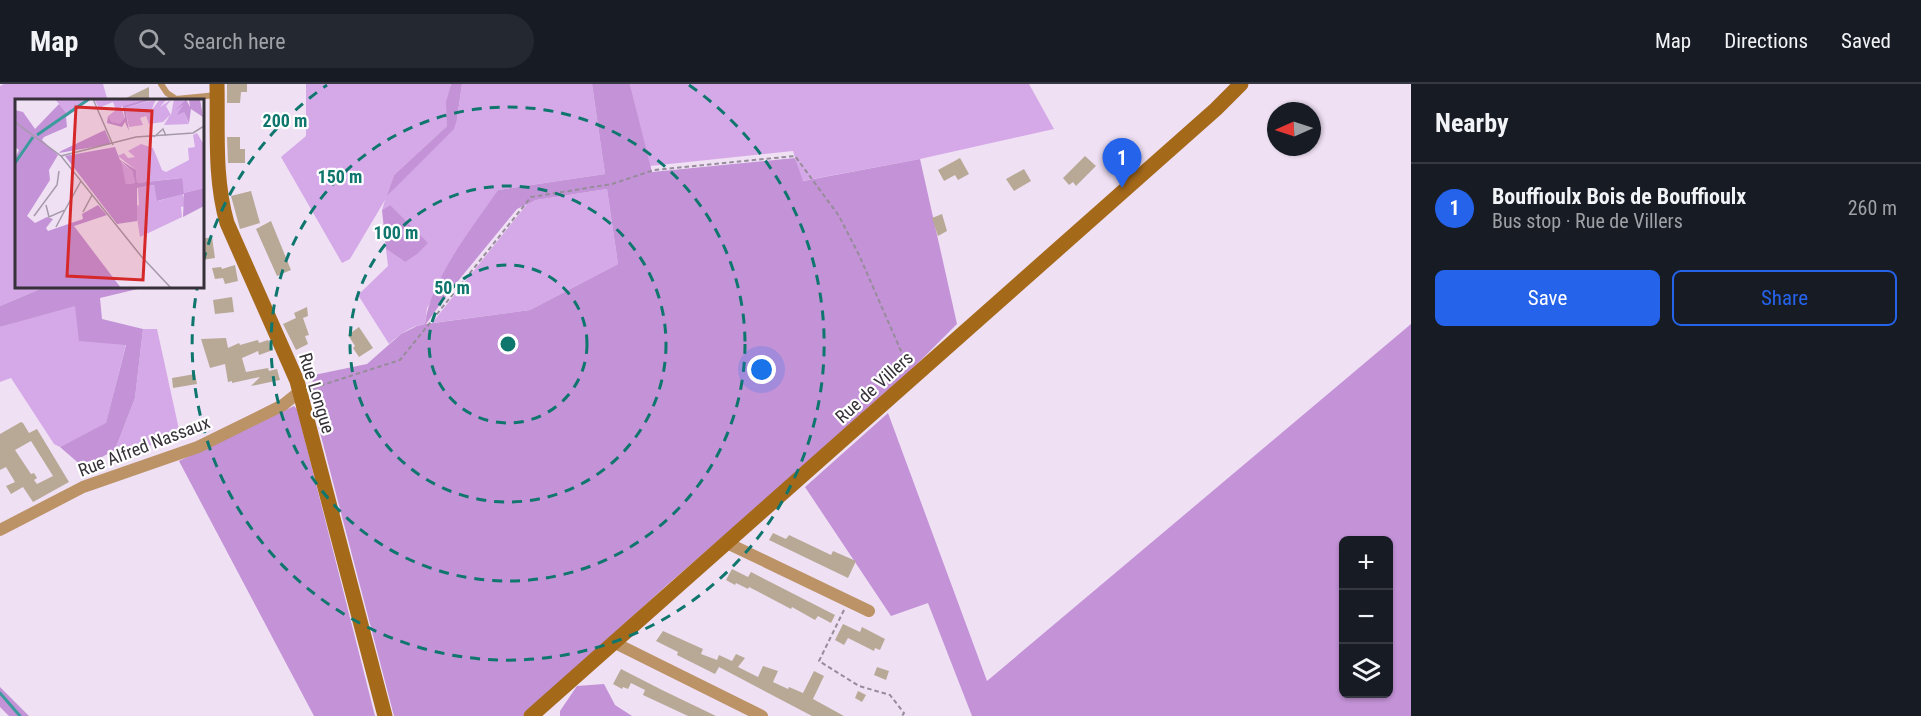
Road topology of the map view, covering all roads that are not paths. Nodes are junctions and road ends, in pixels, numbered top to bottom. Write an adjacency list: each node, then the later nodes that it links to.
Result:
1 (161, 84): 3 (lane)
2 (1241, 84): 6 (street, Rue de Villers)
3 (217, 89): 4 (street, Rue Longue)
4 (298, 393): 5 (street, Rue Alfred Nassaux); 9 (street, Rue Longue)
5 (0, 530)
6 (727, 543): 7 (street); 8 (street, Rue de Villers)
7 (869, 611)
8 (615, 643): 10 (street, Rue de Villers); 11 (street)
9 (385, 716)
10 (531, 716)
11 (762, 716)

